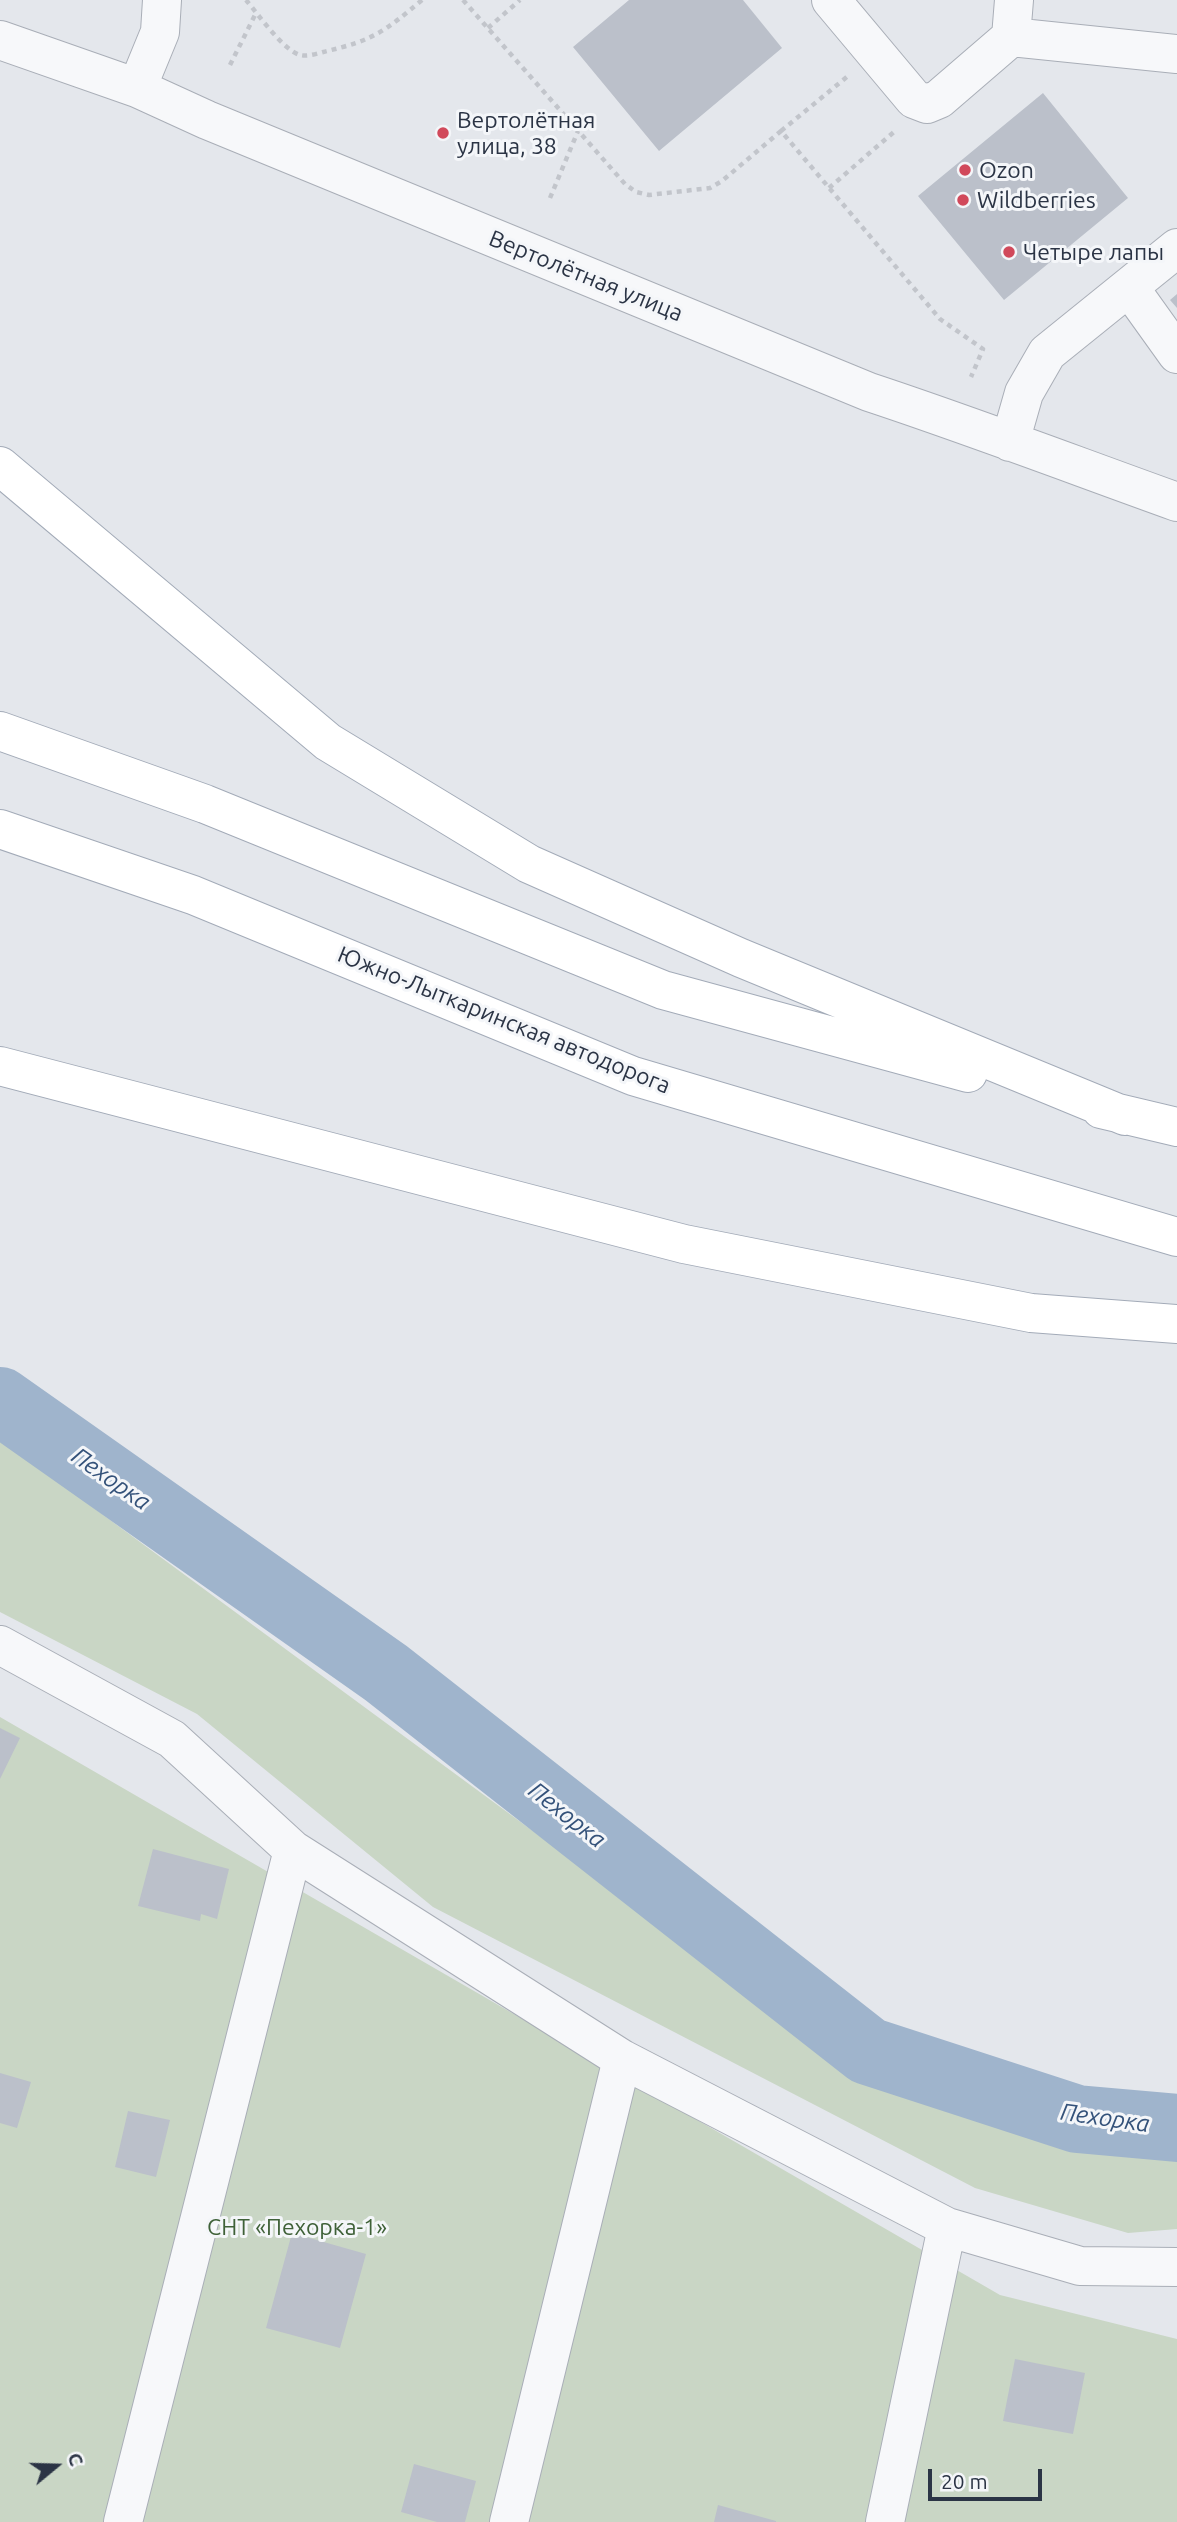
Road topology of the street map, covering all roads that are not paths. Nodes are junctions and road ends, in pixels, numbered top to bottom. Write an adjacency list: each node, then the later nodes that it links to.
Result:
1 (162, 0): 6 (street)
2 (831, 0): 3 (street)
3 (1013, 18): 5 (street)
4 (0, 40): 6 (street, Вертолётная улица)
5 (1177, 54)
6 (137, 88): 10 (street, Вертолётная улица)
7 (1177, 248): 8 (street)
8 (1129, 287): 9 (street); 10 (street)
9 (1177, 354)
10 (1010, 442): 12 (street, Вертолётная улица)
11 (0, 466): 16 (main road)
12 (1177, 502)
13 (0, 731): 16 (main road)
14 (0, 829): 18 (main road, Южно-Лыткаринская автодорога)
15 (0, 1066): 19 (main road)
16 (1125, 1116): 17 (main road)
17 (1177, 1127)
18 (1177, 1237)
19 (1177, 1324)
20 (0, 1644): 21 (street)
21 (293, 1850): 22 (street); 25 (street)
22 (622, 2059): 23 (street); 26 (street)
23 (947, 2227): 24 (street); 27 (street)
24 (1177, 2267)
25 (123, 2522)
26 (509, 2522)
27 (885, 2522)

